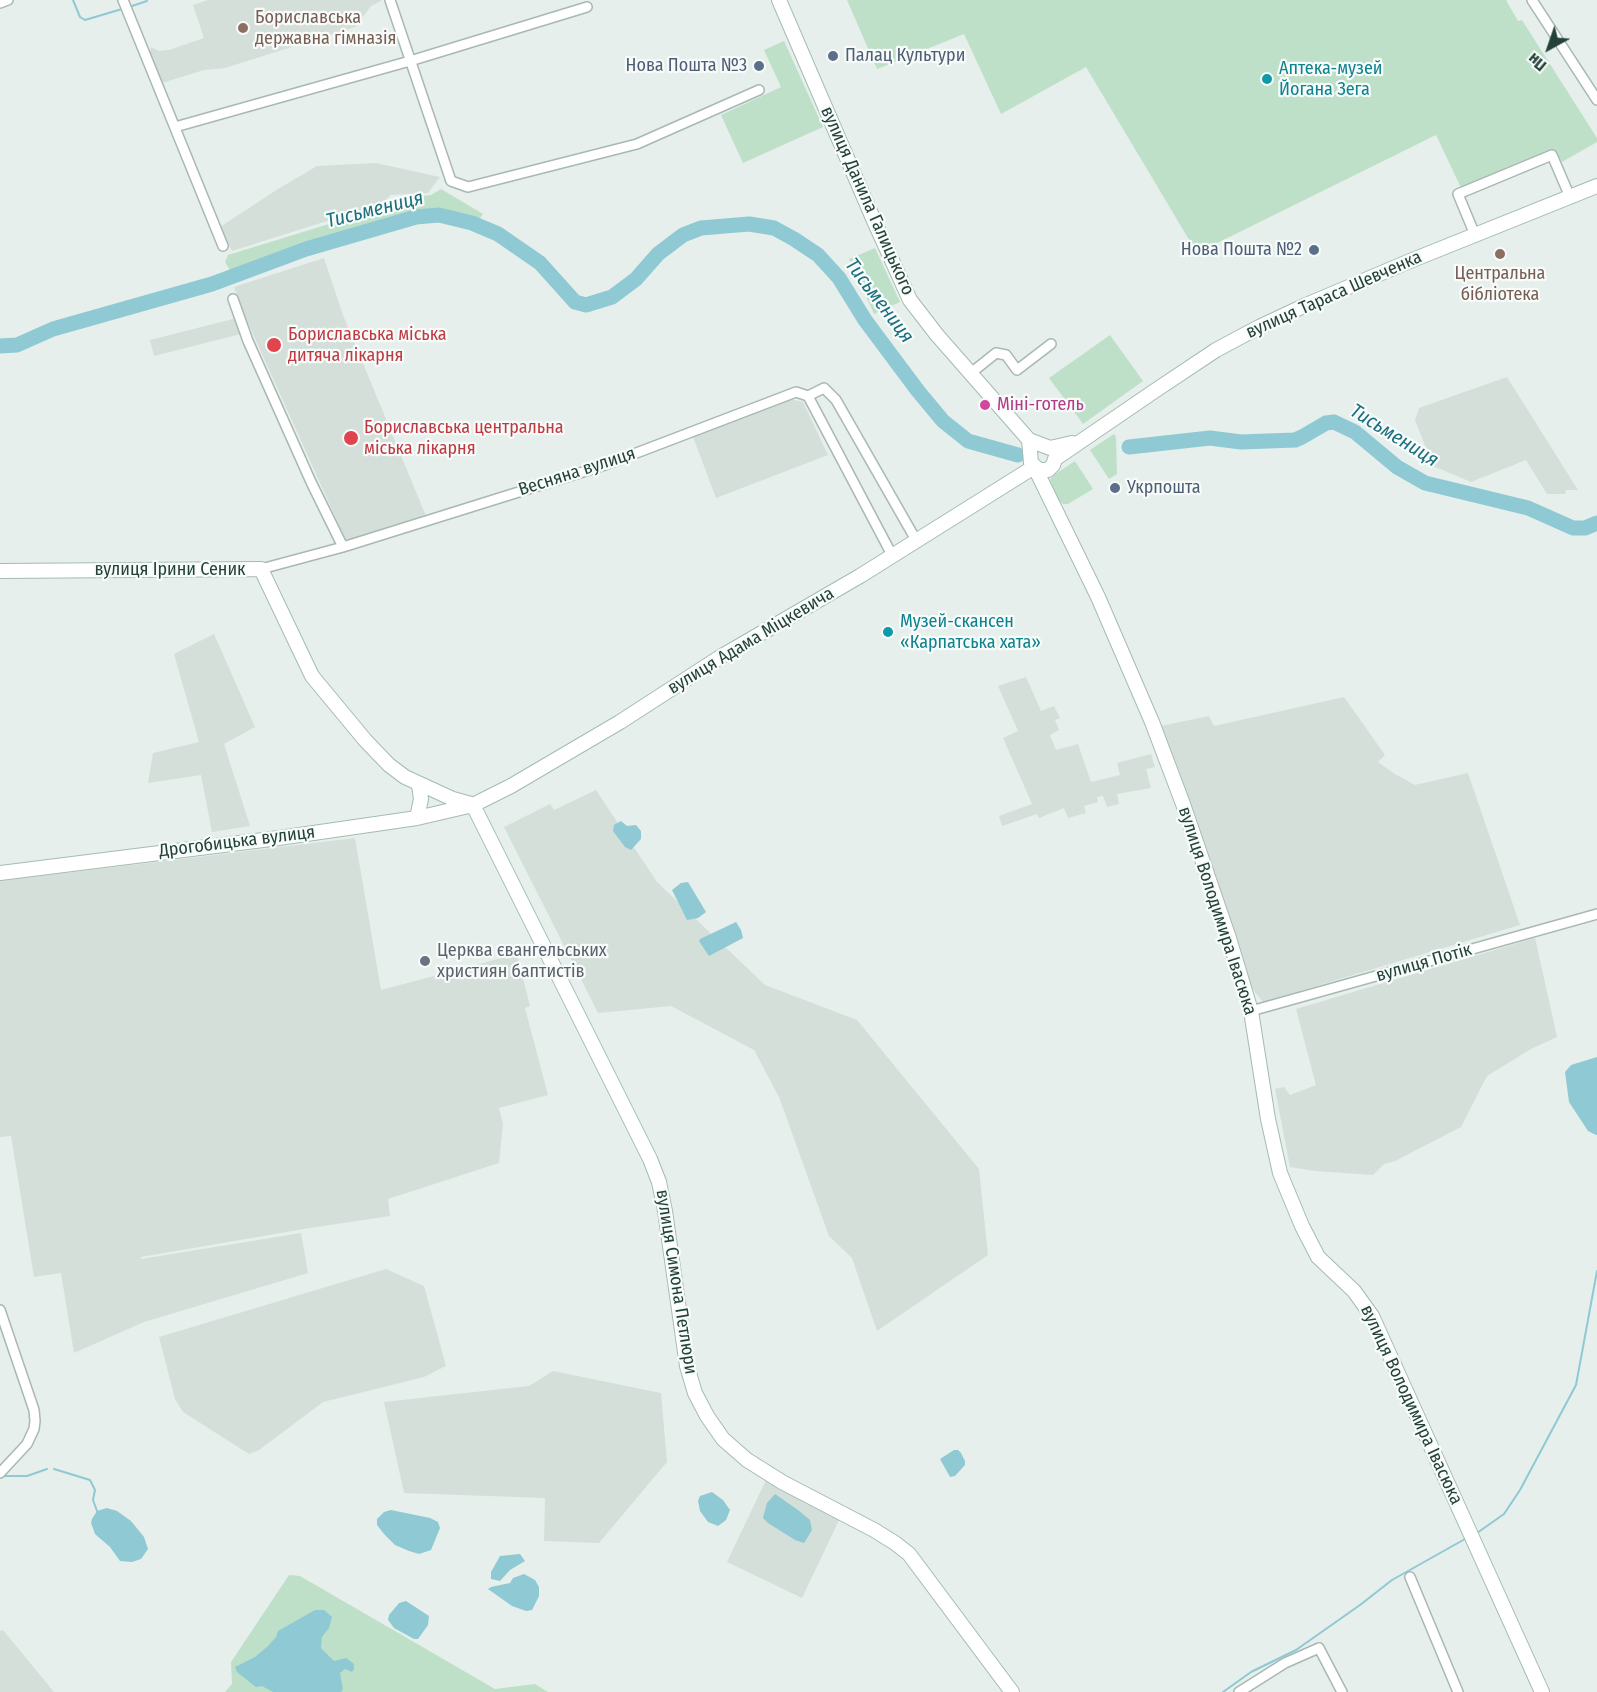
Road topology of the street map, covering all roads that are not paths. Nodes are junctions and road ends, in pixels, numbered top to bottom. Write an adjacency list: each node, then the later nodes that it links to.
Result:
1 (8, 0): 6 (street)
2 (123, 0): 11 (street)
3 (390, 0): 8 (street)
4 (779, 0): 18 (main road, вулиця Данила Галицького)
5 (1532, 0): 10 (street)
6 (0, 3)
7 (587, 8): 8 (street)
8 (410, 61): 9 (street); 11 (street)
9 (759, 90)
10 (1597, 100)
11 (175, 127): 15 (street)
12 (1597, 186): 13 (main road, вулиця Тараса Шевченка)
13 (1570, 197): 14 (main road, вулиця Тараса Шевченка); 14 (street)
14 (1476, 235): 20 (main road, вулиця Тараса Шевченка)
15 (223, 246)
16 (233, 299): 25 (street)
17 (1051, 344): 18 (street)
18 (971, 374): 21 (main road, вулиця Данила Галицького)
19 (808, 396): 24 (street, Весняна вулиця); 25 (street, Весняна вулиця); 26 (street)
20 (1087, 436): 22 (main road); 23 (main road, вулиця Адама Міцкевича)
21 (1029, 440): 22 (main road); 23 (main road)
22 (1045, 447): 23 (main road)
23 (1038, 465): 24 (main road, вулиця Адама Міцкевича); 34 (main road, вулиця Володимира Івасюка)
24 (916, 540): 26 (main road, вулиця Адама Міцкевича)
25 (343, 547): 27 (street, Весняна вулиця)
26 (892, 555): 30 (main road, вулиця Адама Міцкевича)
27 (261, 569): 28 (main road, вулиця Ірини Сеник); 29 (main road, вулиця Ірини Сеник)
28 (0, 571)
29 (419, 785): 30 (main road, вулиця Ірини Сеник); 31 (main road)
30 (473, 805): 31 (main road, Дрогобицька вулиця); 38 (main road, вулиця Симона Петлюри)
31 (417, 818): 32 (main road, Дрогобицька вулиця)
32 (0, 873)
33 (1597, 914): 34 (street, вулиця Потік)
34 (1251, 1011): 42 (main road, вулиця Володимира Івасюка)
35 (0, 1310): 36 (street)
36 (0, 1473)
37 (1410, 1577): 41 (street)
38 (1012, 1692)
39 (1239, 1692): 40 (street)
40 (1342, 1692)
41 (1458, 1692)
42 (1542, 1692)

